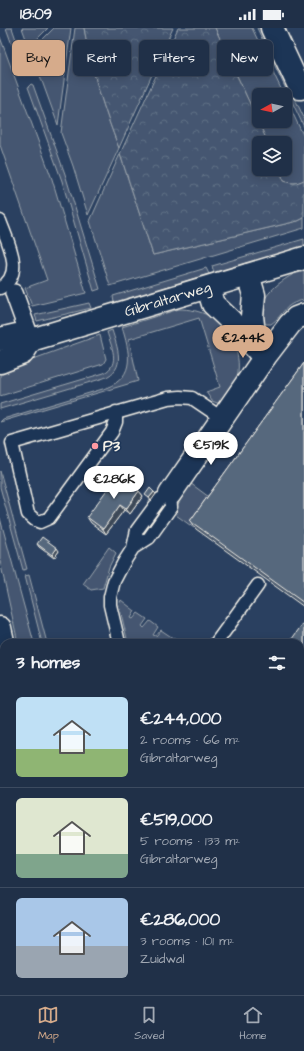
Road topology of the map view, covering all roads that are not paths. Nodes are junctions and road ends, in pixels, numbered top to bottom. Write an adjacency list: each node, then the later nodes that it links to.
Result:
1 (272, 28): 2 (street)
2 (304, 87)
3 (0, 221): 7 (lane)
4 (304, 258): 5 (street, Gibraltarweg)
5 (248, 276): 6 (street, Gibraltarweg); 10 (street)
6 (208, 288): 10 (street); 11 (street, Gibraltarweg)
7 (7, 290): 11 (street)
8 (304, 315): 12 (street)
9 (0, 339): 11 (street, Gibraltarweg)
10 (248, 339): 12 (street)
11 (31, 340): 13 (street)
12 (264, 358): 15 (street)
13 (0, 362)
14 (116, 412): 14 (lane); 15 (lane)
15 (223, 418): 16 (street)
16 (170, 494): 20 (lane)
17 (258, 585): 21 (lane)
18 (0, 628): 19 (street)
19 (2, 639)
20 (118, 639)
21 (219, 639)

